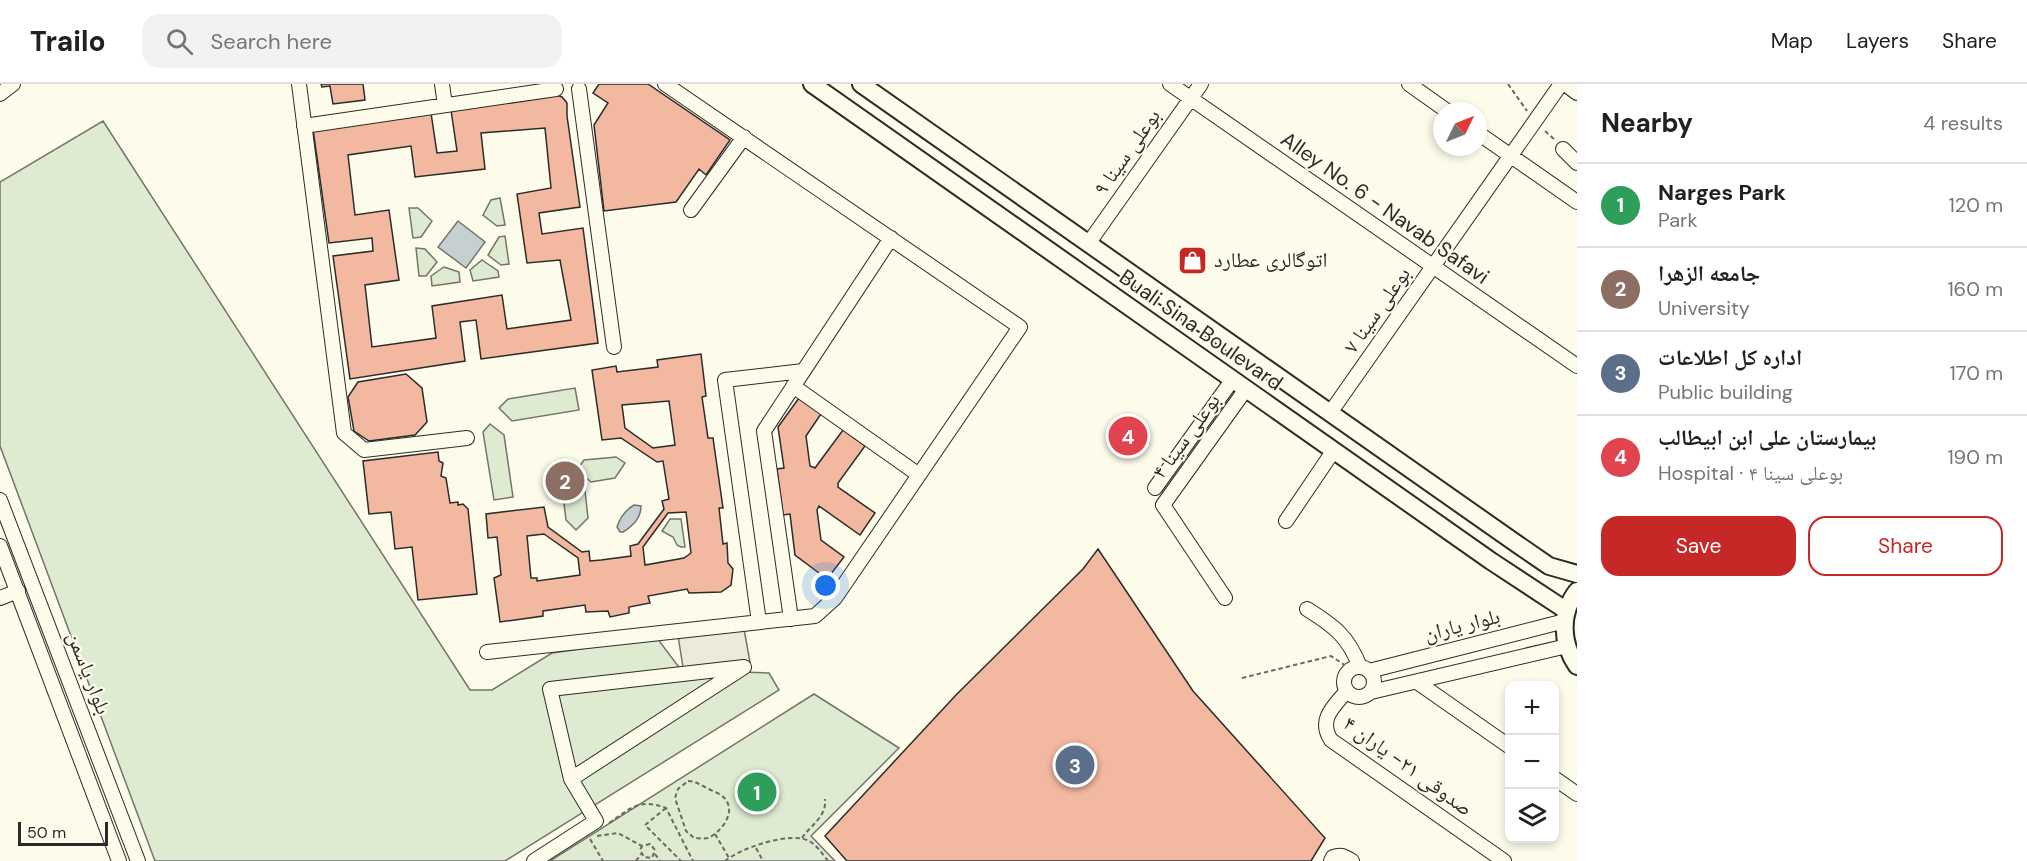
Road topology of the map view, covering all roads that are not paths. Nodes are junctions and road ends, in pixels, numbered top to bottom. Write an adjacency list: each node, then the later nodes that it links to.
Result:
1 (13, 84): 14 (street)
2 (299, 84): 18 (street)
3 (442, 84): 17 (street)
4 (665, 84): 19 (street)
5 (812, 84): 34 (main road, Buali Sina Boulevard)
6 (861, 84): 27 (main road, Buali Sina Boulevard)
7 (1170, 84): 15 (street, Alley No. 6 - Navab Safavi)
8 (1201, 84): 15 (street, بوعلی سینا ۹)
9 (1409, 84): 16 (street)
10 (1563, 84): 13 (street); 22 (street, بوعلی سینا ۷)
11 (552, 86): 12 (street); 17 (street)
12 (581, 87): 29 (street)
13 (1577, 93)
14 (0, 94)
15 (1191, 98): 27 (street, بوعلی سینا ۹); 28 (street, Alley No. 6 - Navab Safavi)
16 (1434, 102)
17 (445, 105): 18 (street)
18 (304, 126): 36 (street)
19 (744, 137): 25 (street); 26 (street)
20 (1487, 139): 22 (street)
21 (1563, 149): 23 (street)
22 (1511, 156): 24 (street); 28 (street, بوعلی سینا ۷)
23 (1577, 163)
24 (1577, 202)
25 (691, 210)
26 (891, 237): 32 (street); 40 (street)
27 (1088, 244): 30 (main road, Buali Sina Boulevard)
28 (1433, 266): 31 (street, Alley No. 6 - Navab Safavi); 35 (street, بوعلی سینا ۷)
29 (614, 347)
30 (1255, 360): 34 (main road); 35 (main road, Buali Sina Boulevard)
31 (1577, 366)
32 (803, 371): 33 (street); 53 (street)
33 (793, 386): 40 (street); 52 (street)
34 (1237, 388): 37 (street, بوعلی سینا ۴); 38 (street, بوعلی سینا ۴); 39 (main road, Buali Sina Boulevard)
35 (1330, 413): 45 (main road, Buali Sina Boulevard)
36 (468, 438)
37 (1190, 440): 38 (street); 41 (street, بوعلی سینا ۴)
38 (1203, 449): 49 (street, بوعلی سینا ۴)
39 (1334, 450): 43 (street); 51 (main road, Buali Sina Boulevard)
40 (919, 475): 52 (street)
41 (1155, 488)
42 (0, 500): 66 (street, بلوار یاسمن)
43 (1286, 521)
44 (0, 546): 46 (street, بلوار یاسمن)
45 (1577, 574)
46 (18, 591): 48 (street); 65 (street, بلوار یاسمن)
47 (1577, 591): 51 (main road)
48 (0, 598)
49 (1225, 598)
50 (1307, 609): 57 (street)
51 (1566, 616): 54 (main road); 57 (street, بلوار یاران)
52 (790, 619): 53 (street)
53 (759, 622): 55 (street)
54 (1567, 646): 56 (main road); 58 (street)
55 (487, 652)
56 (1577, 666)
57 (1360, 669): 59 (street); 60 (street)
58 (1417, 682): 60 (street); 61 (street)
59 (1346, 692): 60 (street); 70 (street, صدوقی ۲۱- یاران ۴)
60 (1371, 692)
61 (1505, 744)
62 (571, 779): 62 (street); 67 (street)
63 (1559, 781): 64 (street)
64 (1577, 794)
65 (119, 861)
66 (138, 861)
67 (534, 861)
68 (1331, 861): 69 (street)
69 (1352, 861)
70 (1504, 861)

